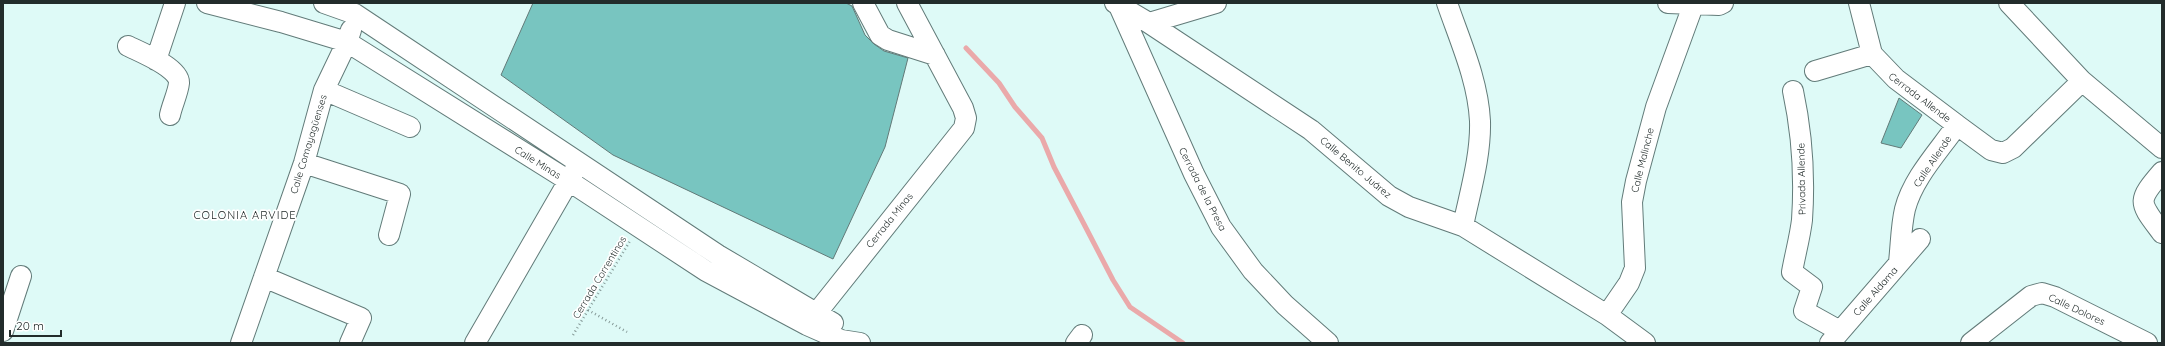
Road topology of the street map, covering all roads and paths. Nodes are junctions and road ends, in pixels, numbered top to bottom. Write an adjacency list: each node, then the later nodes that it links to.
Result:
1 (176, 3): 20 (street)
2 (207, 3): 16 (street, Calle Minas)
3 (324, 3): 14 (street, Calle Minas)
4 (863, 3): 19 (street)
5 (907, 3): 19 (street)
6 (1216, 3): 15 (street)
7 (1447, 3): 33 (street)
8 (1668, 3): 12 (street)
9 (1723, 3): 12 (street)
10 (1859, 3): 18 (street, Cerrada Allende)
11 (2009, 3): 22 (street)
12 (1694, 4): 42 (street, Calle Malinche)
13 (1117, 5): 15 (street, Calle Benito Juárez); 52 (street, Cerrada de la Presa)
14 (355, 14): 16 (street, Calle Comayagüenses); 30 (street, Calle Minas)
15 (1150, 23): 33 (street, Calle Benito Juárez)
16 (347, 42): 23 (street, Calle Comayagüenses); 32 (street, Calle Minas)
17 (128, 46): 20 (street)
18 (1872, 54): 21 (street); 26 (street, Cerrada Allende)
19 (935, 55): 43 (street, Cerrada Minas)
20 (156, 60): 25 (street)
21 (1815, 71)
22 (2082, 81): 26 (street, Calle Allende); 28 (street)
23 (324, 90): 27 (street); 29 (street, Calle Comayagüenses)
24 (1793, 91): 47 (street, Privada Allende)
25 (170, 115)
26 (1957, 125): 38 (street, Calle Allende)
27 (410, 127)
28 (2162, 148)
29 (304, 163): 36 (street); 40 (street, Calle Comayagüenses)
30 (579, 164): 32 (street); 43 (street, Calle Minas)
31 (2162, 172): 35 (street)
32 (569, 181): 34 (street, Calle Minas); 51 (street)
33 (1463, 226): 42 (street, Calle Benito Juárez)
34 (639, 227): 41 (path, Cerrada Correntinos); 43 (street, Calle Minas)
35 (2162, 233)
36 (389, 236)
37 (1920, 239): 38 (street, Calle Aldama)
38 (1899, 262): 47 (street, Calle Aldama)
39 (21, 276): 44 (street)
40 (264, 277): 49 (street, Calle Comayagüenses); 50 (street)
41 (588, 310): 45 (path); 46 (path, Cerrada Correntinos)
42 (1607, 316): 53 (street, Calle Benito Juárez)
43 (811, 319): 48 (street, Calle Minas)
44 (3, 331)
45 (627, 332)
46 (574, 335)
47 (1835, 337)
48 (850, 342)
49 (241, 343)
50 (350, 343)
51 (475, 343)
52 (1328, 343)
53 (1645, 343)
54 (1971, 343): 55 (street, Calle Dolores)
55 (2147, 343)

